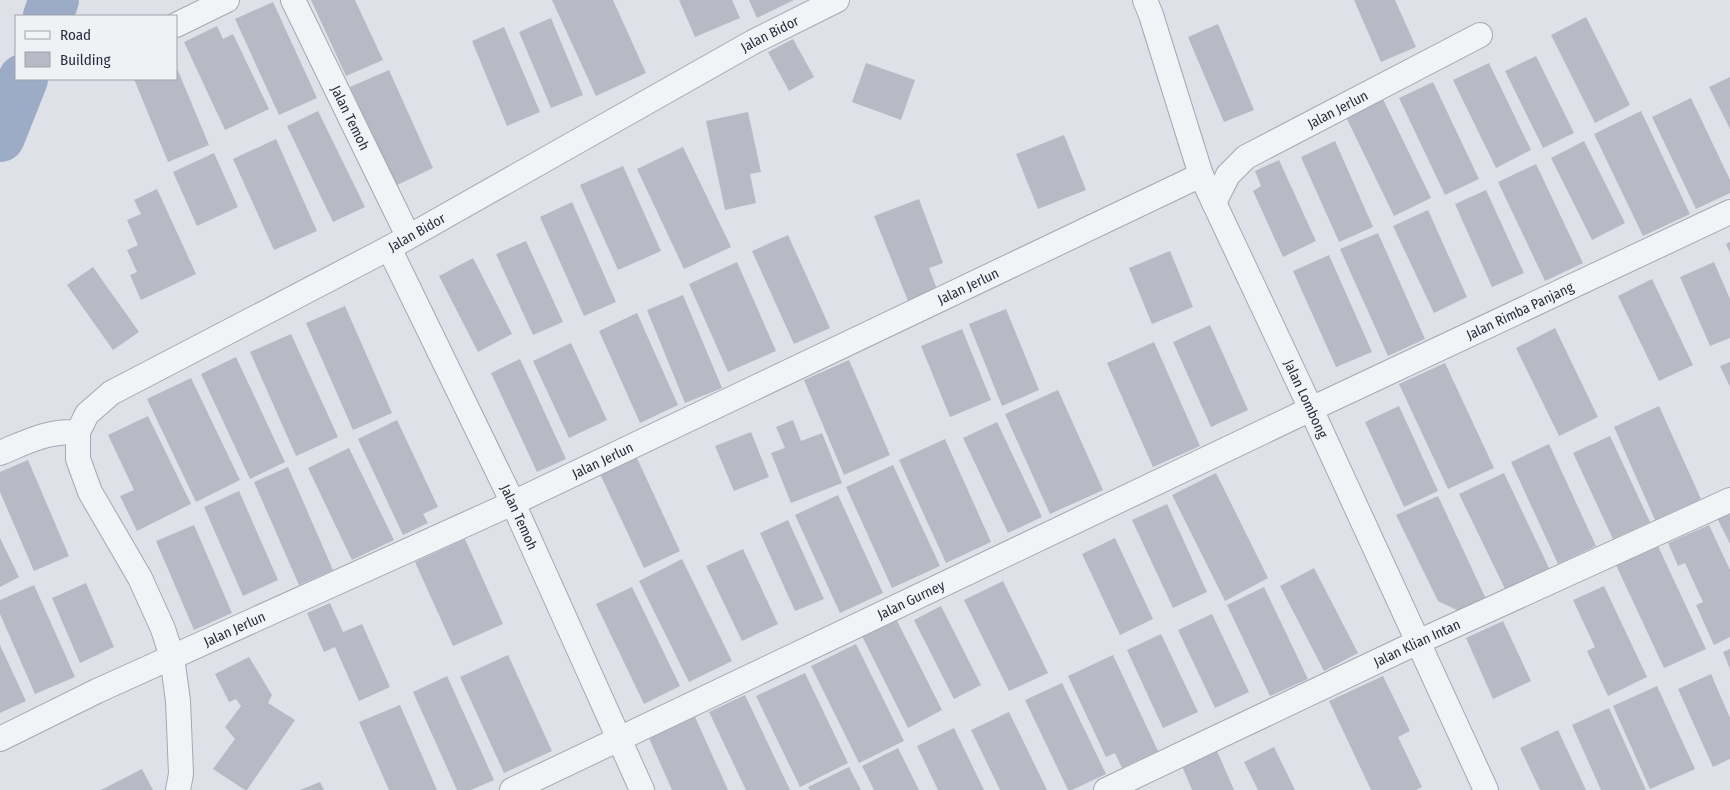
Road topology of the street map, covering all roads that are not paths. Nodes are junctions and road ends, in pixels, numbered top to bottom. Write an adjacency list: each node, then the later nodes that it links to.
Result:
1 (227, 0): 5 (street)
2 (293, 0): 10 (street, Jalan Temoh)
3 (838, 0): 10 (street, Jalan Bidor)
4 (1145, 0): 7 (street, Jalan Lombong)
5 (178, 24)
6 (1480, 35): 8 (street, Jalan Jerlun)
7 (1201, 175): 8 (street, Jalan Lombong); 15 (street, Jalan Jerlun)
8 (1214, 204): 11 (street, Jalan Lombong)
9 (1730, 212): 11 (street, Jalan Rimba Panjang)
10 (399, 242): 12 (street, Jalan Bidor); 15 (street, Jalan Temoh)
11 (1311, 409): 16 (street, Jalan Lombong); 19 (street, Jalan Gurney)
12 (78, 432): 13 (street); 17 (street)
13 (0, 453)
14 (1730, 500): 16 (street, Jalan Klian Intan)
15 (513, 503): 17 (street, Jalan Jerlun); 19 (street, Jalan Temoh)
16 (1418, 642): 23 (street, Jalan Klian Intan); 24 (street, Jalan Lombong)
17 (172, 657): 18 (street, Jalan Jerlun); 20 (street)
18 (0, 739)
19 (619, 740): 21 (street, Jalan Gurney); 22 (street, Jalan Temoh)
20 (178, 790)
21 (512, 790)
22 (642, 790)
23 (1106, 790)
24 (1486, 790)

